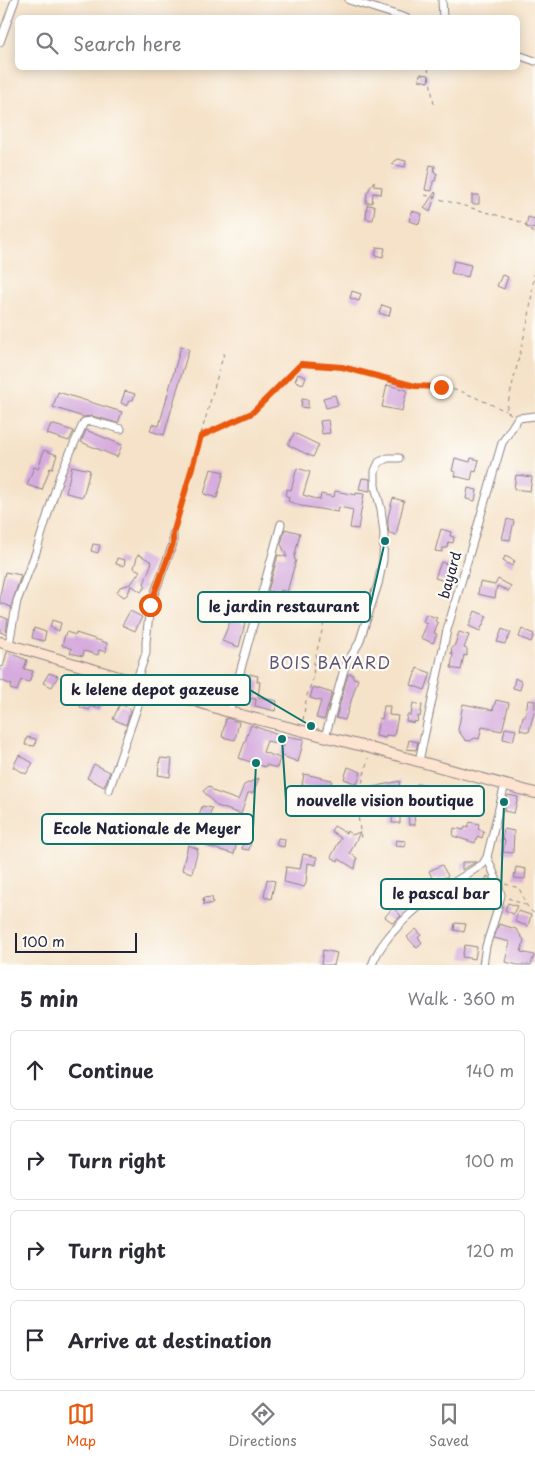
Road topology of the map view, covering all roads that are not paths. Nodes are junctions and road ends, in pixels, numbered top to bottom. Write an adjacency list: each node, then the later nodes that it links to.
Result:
1 (15, 0): 6 (street)
2 (349, 0): 4 (street)
3 (442, 0): 5 (street)
4 (396, 15)
5 (443, 15)
6 (0, 42)
7 (520, 56): 8 (street)
8 (535, 62)
9 (535, 416): 18 (street, bayard)
10 (121, 429): 14 (street)
11 (399, 458): 17 (street)
12 (281, 524): 16 (street)
13 (173, 534): 15 (street)
14 (5, 643): 15 (main road)
15 (140, 684): 16 (main road); 20 (street)
16 (229, 712): 17 (main road)
17 (325, 737): 18 (main road)
18 (419, 761): 19 (main road)
19 (505, 784): 21 (main road); 22 (street)
20 (109, 790)
21 (535, 793)
22 (487, 858): 23 (street); 24 (street)
23 (372, 965)
24 (483, 965)

